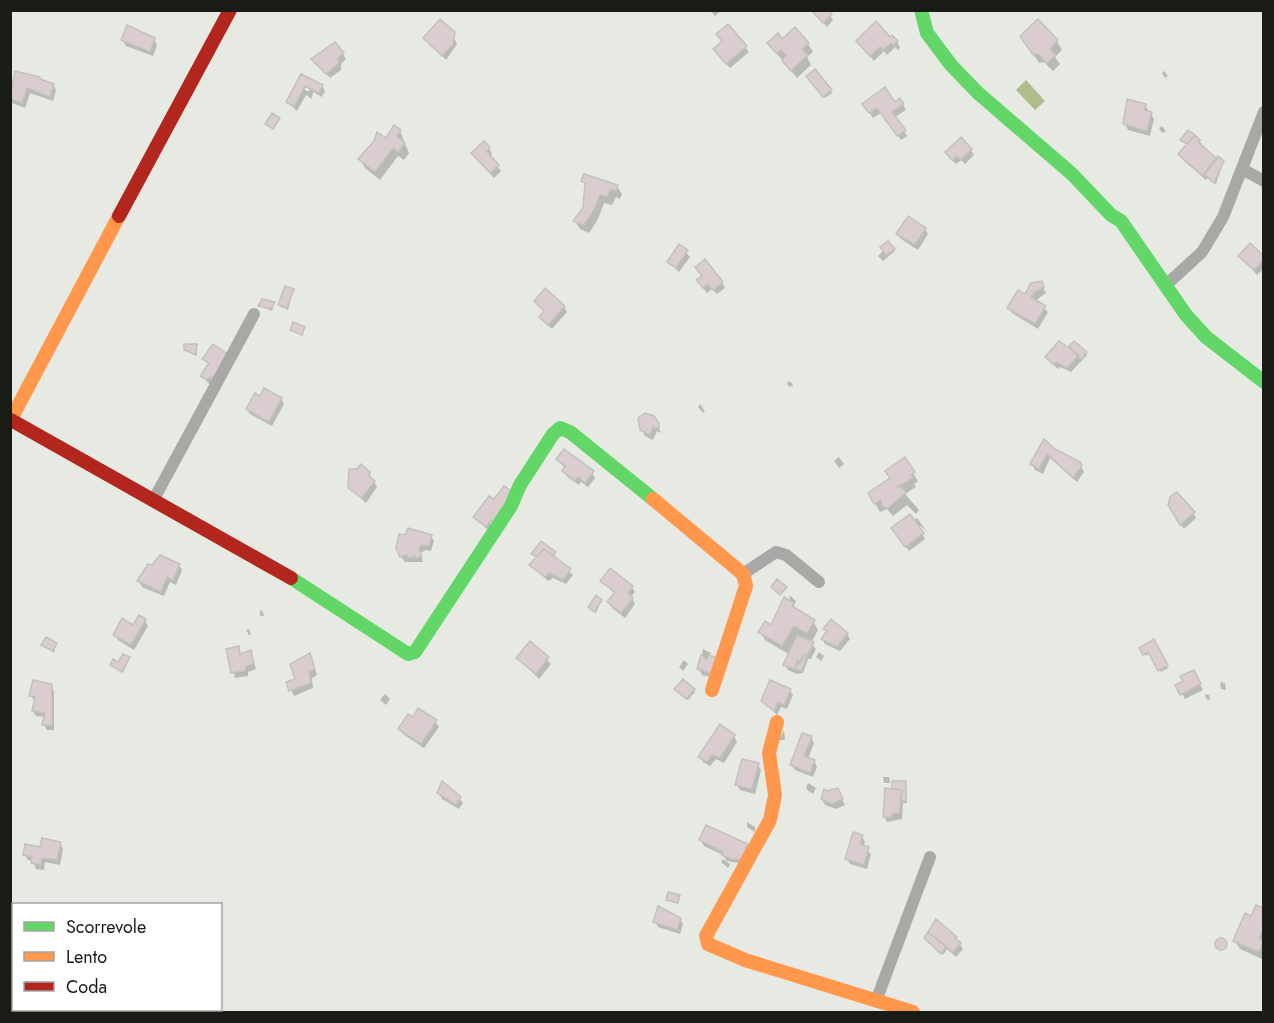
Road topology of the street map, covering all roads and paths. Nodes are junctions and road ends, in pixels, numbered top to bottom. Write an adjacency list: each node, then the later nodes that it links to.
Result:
1 (230, 10): 9 (street)
2 (921, 10): 6 (street)
3 (1263, 112): 4 (street)
4 (1242, 169): 5 (street); 6 (street)
5 (1263, 182)
6 (1166, 285): 8 (street)
7 (254, 314): 10 (street)
8 (1263, 382)
9 (11, 420): 10 (street)
10 (153, 499): 11 (street)
11 (743, 574): 12 (street); 13 (street)
12 (819, 582)
13 (712, 690)
14 (777, 722): 16 (street)
15 (930, 857): 16 (street)
16 (876, 1002): 17 (street)
17 (913, 1012)

